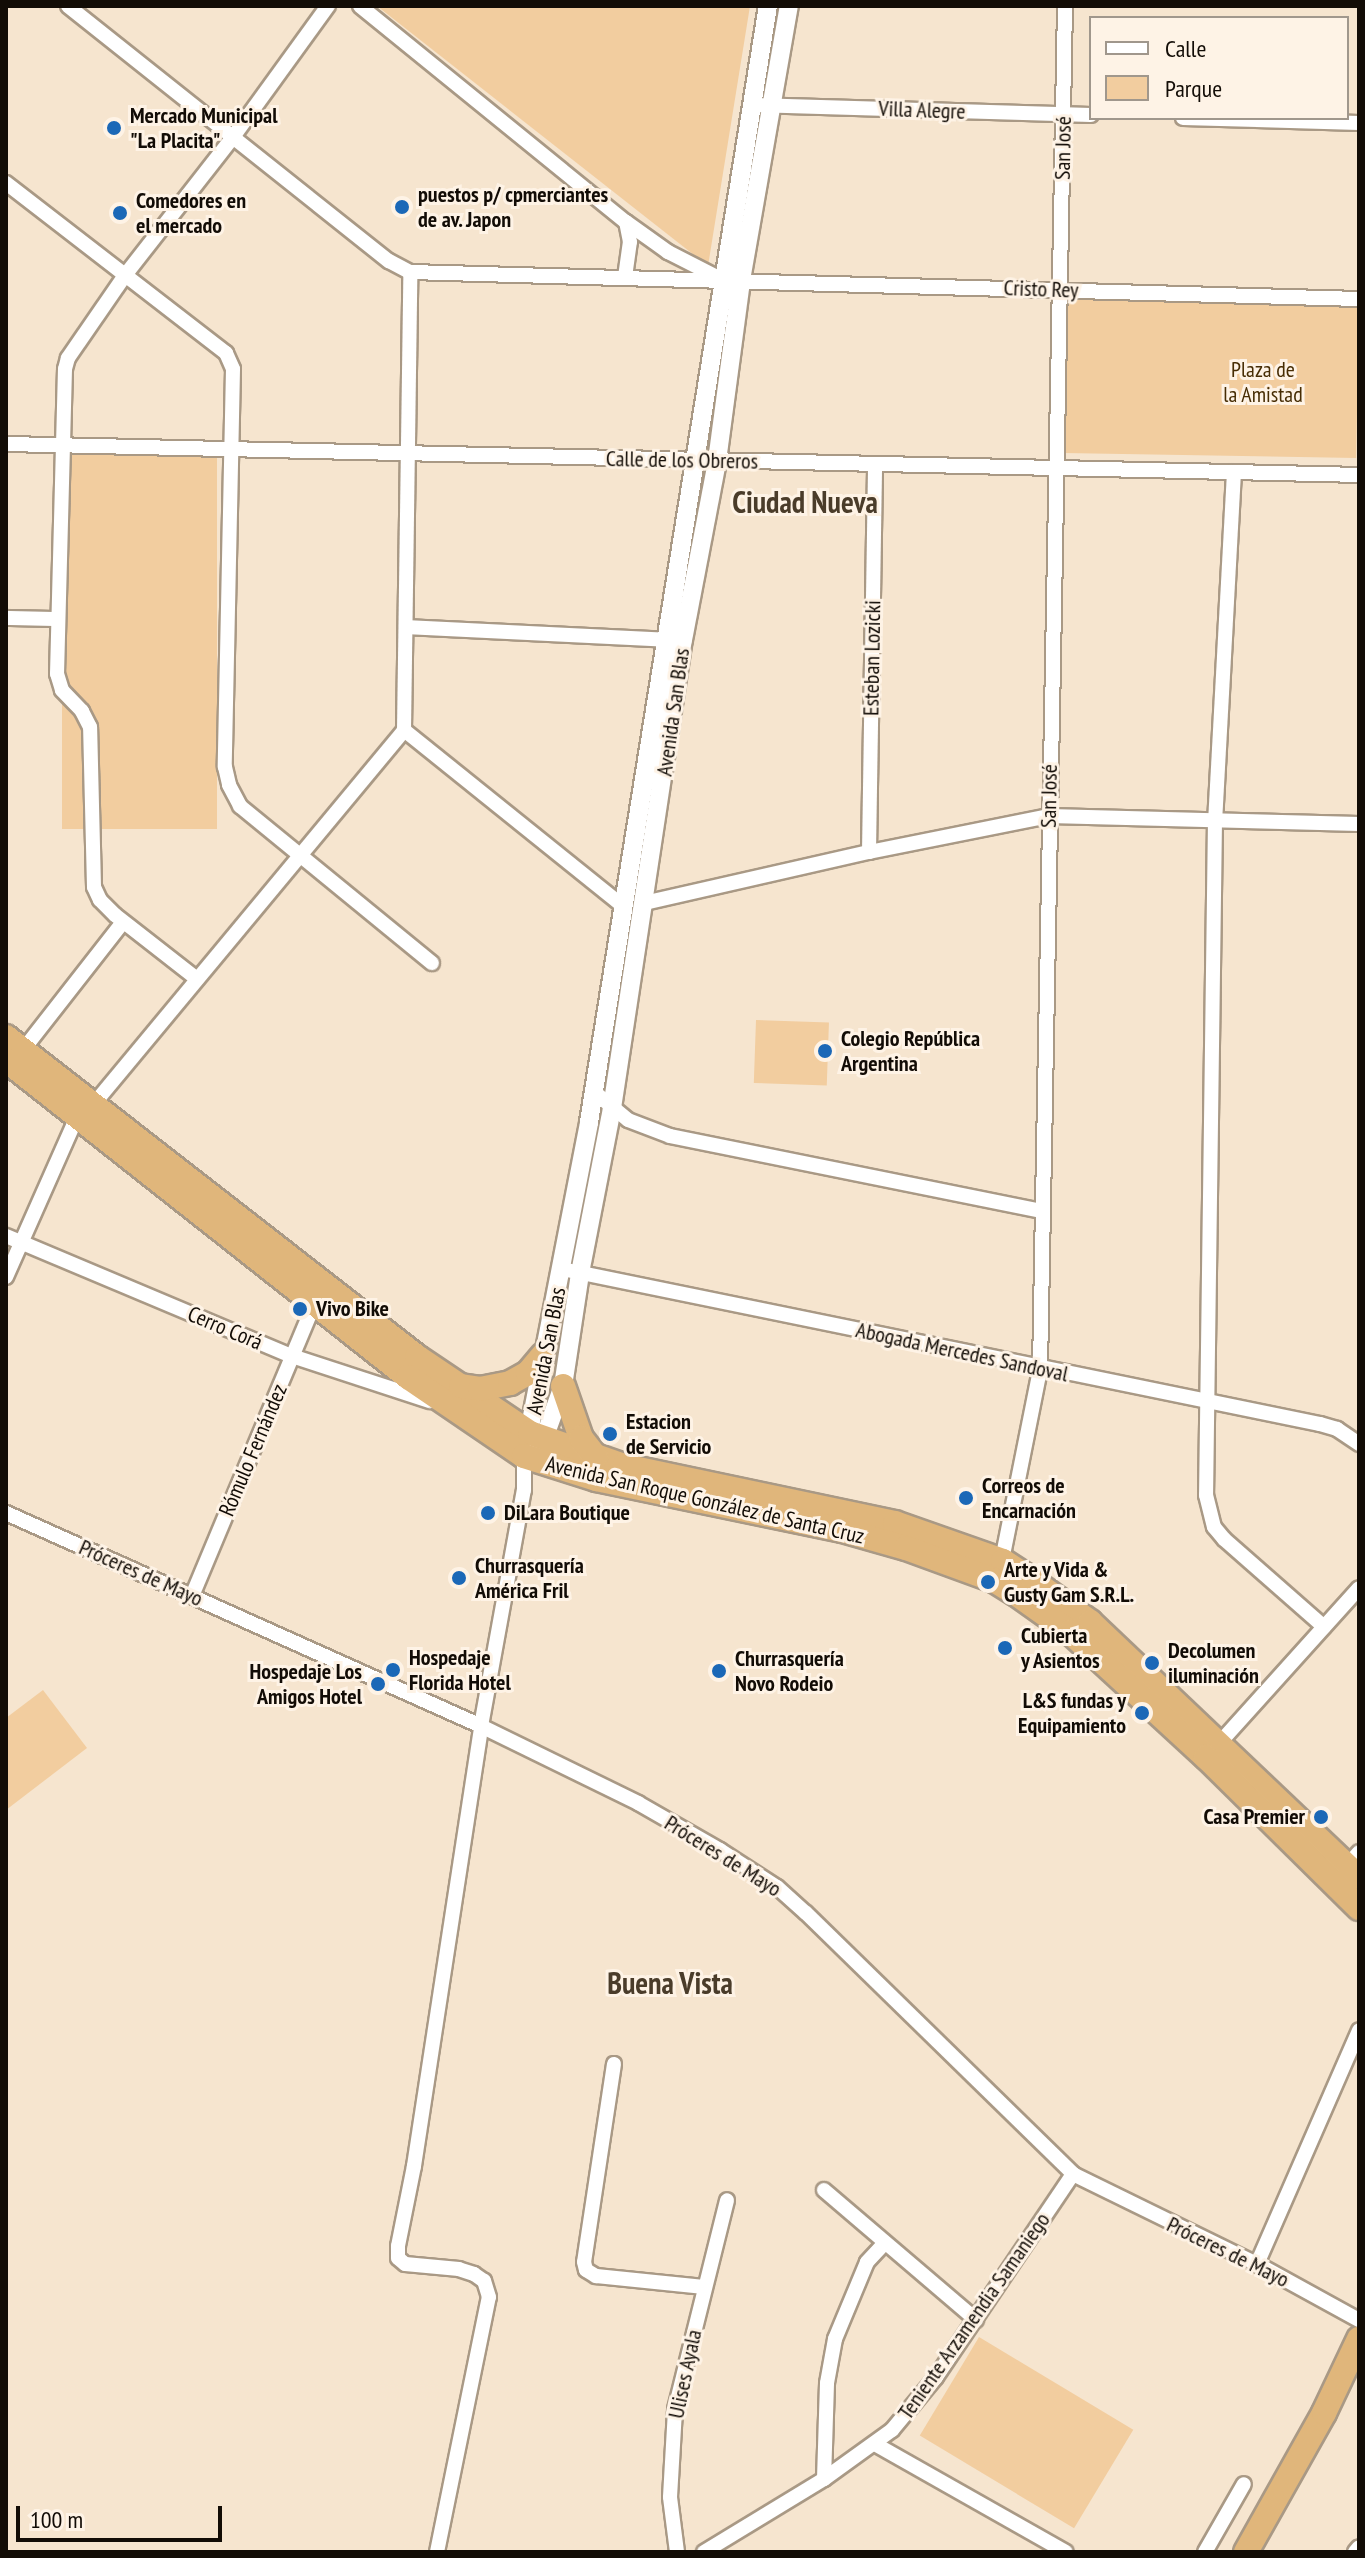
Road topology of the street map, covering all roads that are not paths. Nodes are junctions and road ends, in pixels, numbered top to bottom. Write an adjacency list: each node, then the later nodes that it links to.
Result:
1 (68, 6): 13 (street)
2 (328, 6): 13 (street)
3 (360, 6): 15 (street)
4 (768, 6): 7 (street, Avenida San Blas)
5 (789, 6): 8 (street, Avenida San Blas)
6 (1065, 6): 9 (street, San José)
7 (753, 105): 8 (street, Villa Alegre); 19 (street, Avenida San Blas)
8 (773, 105): 9 (street, Villa Alegre); 19 (street, Avenida San Blas)
9 (1063, 114): 10 (street, Villa Alegre); 20 (street, San José)
10 (1089, 115)
11 (1253, 120): 12 (street)
12 (1359, 123)
13 (233, 137): 16 (street); 17 (street)
14 (6, 183): 17 (street)
15 (626, 222): 18 (street); 19 (street)
16 (410, 272): 18 (street, Cristo Rey); 25 (street)
17 (126, 274): 23 (street); 24 (street)
18 (625, 277): 19 (street, Cristo Rey)
19 (732, 280): 20 (street, Cristo Rey); 26 (street, Avenida San Blas); 27 (street, Avenida San Blas)
20 (1060, 290): 21 (street, Cristo Rey); 29 (street, San José)
21 (1359, 299)
22 (6, 444): 23 (street, Calle de los Obreros)
23 (63, 445): 24 (street, Calle de los Obreros); 33 (street)
24 (231, 450): 25 (street, Calle de los Obreros); 41 (street)
25 (407, 454): 26 (street, Calle de los Obreros); 34 (street)
26 (697, 460): 27 (street, Calle de los Obreros); 35 (street, Avenida San Blas)
27 (717, 461): 28 (street, Calle de los Obreros); 35 (street, Avenida San Blas)
28 (875, 464): 29 (street, Calle de los Obreros); 40 (street, Esteban Lozicki)
29 (1057, 468): 30 (street, Calle de los Obreros); 37 (street, San José)
30 (1234, 472): 31 (street, Calle de los Obreros); 38 (street)
31 (1359, 475)
32 (6, 618): 33 (street)
33 (58, 619): 44 (street)
34 (407, 627): 35 (street); 36 (street)
35 (674, 640): 42 (street, Avenida San Blas); 43 (street, Avenida San Blas)
36 (404, 730): 41 (street); 43 (street)
37 (1049, 816): 38 (street); 40 (street); 51 (street, San José)
38 (1215, 820): 39 (street); 62 (street)
39 (1359, 824)
40 (869, 852): 42 (street)
41 (300, 856): 45 (street); 46 (street)
42 (644, 903): 49 (street, Avenida San Blas)
43 (622, 905): 48 (street, Avenida San Blas)
44 (123, 922): 46 (street); 47 (street)
45 (432, 963)
46 (197, 979): 50 (street)
47 (12, 1049): 50 (highway, Avenida San Roque González de Santa Cruz)
48 (593, 1091): 49 (street); 54 (street, Avenida San Blas)
49 (612, 1108): 51 (street); 54 (street, Avenida San Blas)
50 (85, 1111): 53 (street); 56 (highway, Avenida San Roque González de Santa Cruz); 61 (highway, Avenida San Roque González de Santa Cruz)
51 (1041, 1211): 59 (street, San José)
52 (6, 1236): 53 (street, Cerro Corá)
53 (22, 1243): 55 (street); 58 (street, Cerro Corá)
54 (571, 1271): 57 (street, Avenida San Blas); 59 (street, Abogada Mercedes Sandoval); 60 (street, Avenida San Blas)
55 (6, 1277)
56 (314, 1304): 58 (street, Rómulo Fernández); 61 (highway, Avenida San Roque González de Santa Cruz)
57 (543, 1355): 61 (highway); 64 (street, Avenida San Blas)
58 (292, 1356): 61 (street, Cerro Corá); 69 (street, Rómulo Fernández)
59 (1040, 1369): 62 (street, Abogada Mercedes Sandoval); 67 (street, San José)
60 (563, 1386): 64 (street, Avenida San Blas); 65 (highway)
61 (452, 1396): 64 (highway, Avenida San Roque González de Santa Cruz)
62 (1205, 1401): 63 (street, Abogada Mercedes Sandoval); 70 (street)
63 (1359, 1444)
64 (534, 1447): 65 (highway, Avenida San Roque González de Santa Cruz); 67 (highway, Avenida San Roque González de Santa Cruz); 71 (street, Avenida San Blas)
65 (596, 1457): 67 (highway, Avenida San Roque González de Santa Cruz)
66 (6, 1513): 69 (street, Próceres de Mayo)
67 (998, 1571): 72 (highway, Avenida San Roque González de Santa Cruz)
68 (1359, 1588): 70 (street)
69 (192, 1596): 71 (street, Próceres de Mayo)
70 (1324, 1627): 72 (street)
71 (481, 1726): 77 (street, Próceres de Mayo); 90 (street, Avenida San Blas)
72 (1213, 1750): 73 (highway, Avenida San Roque González de Santa Cruz)
73 (1350, 1868): 74 (highway, Avenida San Roque González de Santa Cruz)
74 (1359, 1908)
75 (1359, 2030): 81 (street)
76 (614, 2064): 82 (street)
77 (1073, 2174): 81 (street, Próceres de Mayo); 83 (street, Teniente Arzamendia Samaniego)
78 (824, 2190): 80 (street)
79 (727, 2200): 82 (street, Ulises Ayala)
80 (885, 2243): 83 (street); 87 (street)
81 (1257, 2264): 84 (street, Próceres de Mayo)
82 (704, 2287): 91 (street, Ulises Ayala)
83 (976, 2320): 86 (street, Teniente Arzamendia Samaniego)
84 (1359, 2320)
85 (1359, 2339): 95 (highway)
86 (875, 2444): 87 (street, Teniente Arzamendia Samaniego); 93 (street)
87 (824, 2479): 92 (street, Teniente Arzamendia Samaniego)
88 (1244, 2484): 94 (street)
89 (1359, 2547): 96 (street)
90 (437, 2552)
91 (677, 2552)
92 (704, 2552)
93 (1066, 2552)
94 (1205, 2552)
95 (1246, 2552)
96 (1355, 2552)

